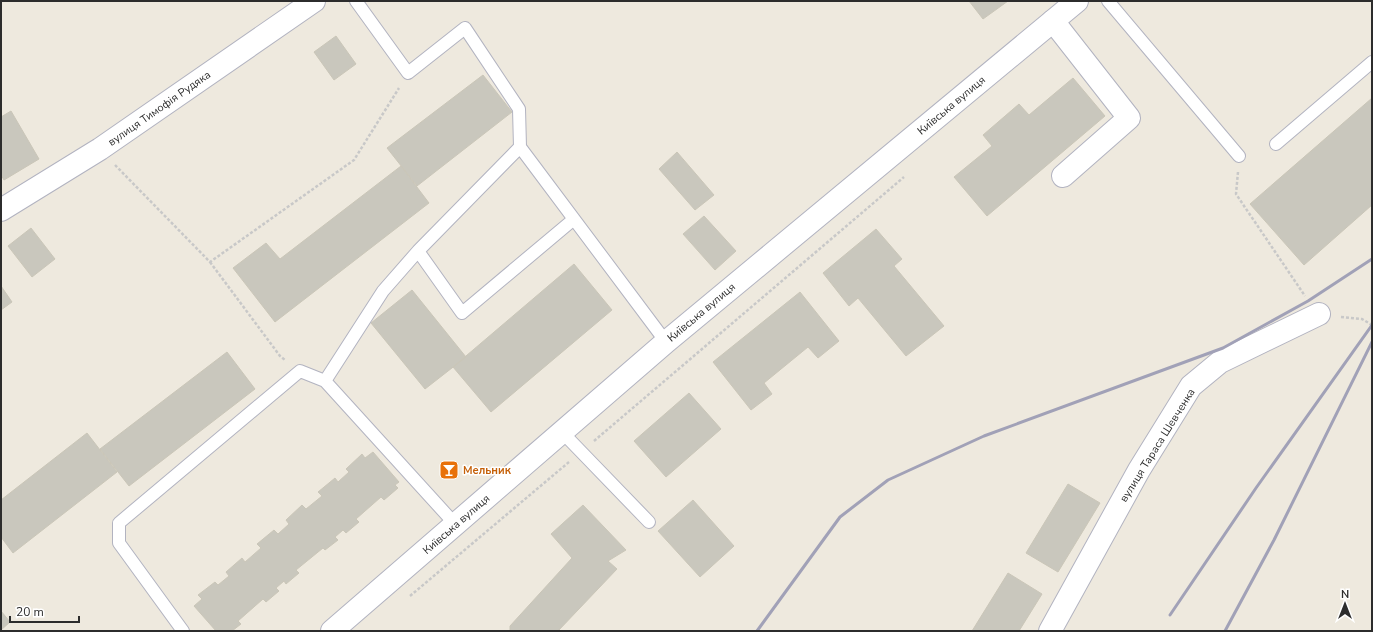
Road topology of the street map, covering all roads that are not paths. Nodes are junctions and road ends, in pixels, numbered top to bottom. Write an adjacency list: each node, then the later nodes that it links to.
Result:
1 (314, 1): 11 (street, вулиця Тимофія Рудяка)
2 (356, 1): 8 (lane)
3 (1077, 1): 5 (street, Київська вулиця)
4 (1108, 1): 9 (lane)
5 (1053, 21): 10 (street); 15 (street, Київська вулиця)
6 (1372, 62): 7 (lane)
7 (1276, 144)
8 (520, 147): 12 (lane); 13 (lane)
9 (1239, 156)
10 (1062, 176)
11 (1, 210)
12 (574, 219): 13 (lane); 15 (lane)
13 (418, 251): 16 (lane)
14 (1319, 314): 22 (street, вулиця Тараса Шевченка)
15 (666, 342): 17 (street, Київська вулиця)
16 (325, 381): 19 (lane); 20 (lane)
17 (562, 432): 18 (lane); 19 (street, Київська вулиця)
18 (649, 522)
19 (455, 524): 21 (street, Київська вулиця)
20 (183, 631)
21 (332, 631)
22 (1050, 631)

